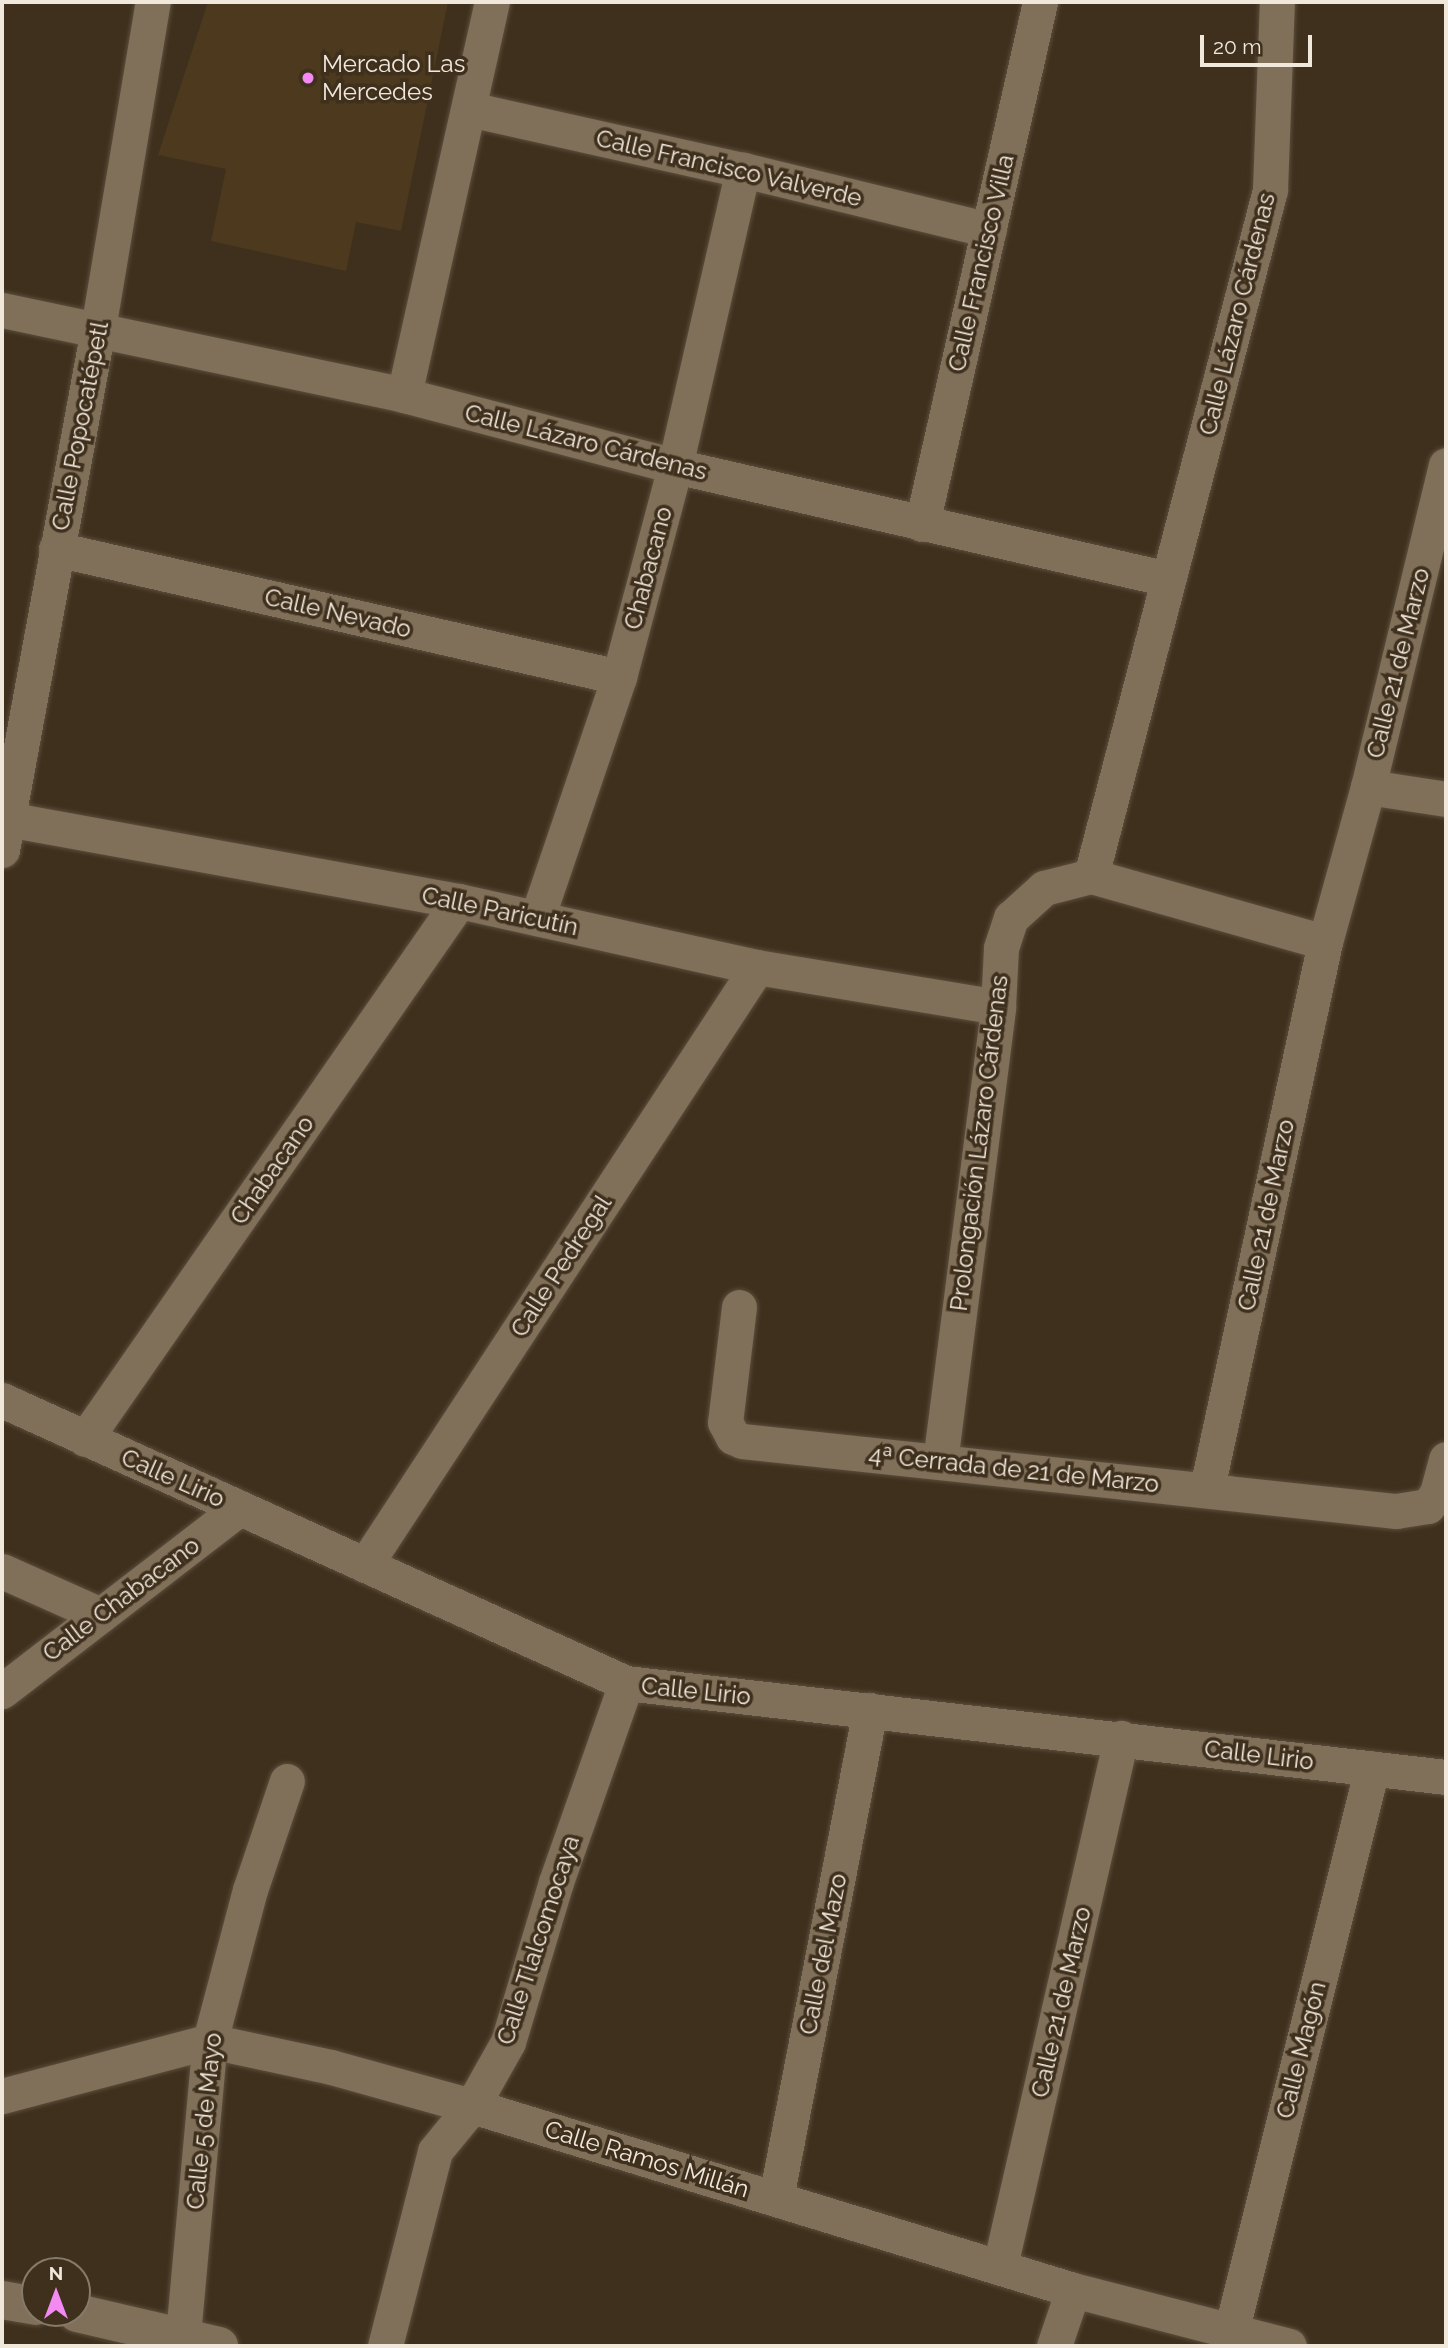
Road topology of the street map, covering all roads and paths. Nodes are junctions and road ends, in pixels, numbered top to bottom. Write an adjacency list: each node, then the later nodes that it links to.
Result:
1 (153, 2): 9 (street, Calle Popocatépetl)
2 (492, 2): 5 (street)
3 (1277, 2): 15 (street, Calle Lázaro Cárdenas)
4 (1032, 4): 7 (street, Calle Francisco Villa)
5 (469, 109): 6 (street, Calle Francisco Valverde); 10 (street)
6 (743, 170): 7 (street, Calle Francisco Valverde); 12 (street, Chabacano)
7 (989, 230): 13 (street, Calle Francisco Villa)
8 (2, 310): 9 (street, Calle Lázaro Cárdenas)
9 (98, 329): 10 (street, Calle Lázaro Cárdenas); 14 (street, Calle Popocatépetl)
10 (404, 395): 12 (street, Calle Lázaro Cárdenas)
11 (1446, 465): 17 (street, Calle 21 de Marzo)
12 (675, 466): 13 (street, Calle Lázaro Cárdenas); 16 (street, Chabacano)
13 (922, 524): 15 (street, Calle Lázaro Cárdenas)
14 (56, 549): 16 (street, Calle Nevado); 19 (street, Calle Popocatépetl)
15 (1168, 579): 20 (street, Calle Lázaro Cárdenas)
16 (619, 677): 22 (street, Chabacano)
17 (1368, 787): 18 (street); 23 (street, Calle 21 de Marzo)
18 (1446, 799)
19 (3, 829): 21 (street, Calle Paricutín)
20 (1091, 876): 23 (street); 25 (street, Prolongación Lázaro Cárdenas)
21 (459, 901): 22 (street, Calle Paricutín); 28 (street, Chabacano)
22 (537, 918): 24 (street, Calle Paricutín)
23 (1325, 942): 31 (street, Calle 21 de Marzo)
24 (757, 967): 25 (street, Calle Paricutín); 33 (street, Calle Pedregal)
25 (998, 1007): 30 (street, Prolongación Lázaro Cárdenas)
26 (739, 1307): 30 (street, 4ª Cerrada de 21 de Marzo)
27 (2, 1400): 28 (street, Calle Lirio)
28 (85, 1438): 32 (street, Calle Lirio)
29 (1446, 1459): 31 (street, 4ª Cerrada de 21 de Marzo)
30 (940, 1462): 31 (street, 4ª Cerrada de 21 de Marzo)
31 (1208, 1488)
32 (240, 1508): 33 (street, Calle Lirio); 35 (street, Calle Chabacano)
33 (365, 1565): 36 (street, Calle Lirio)
34 (2, 1571): 35 (street)
35 (101, 1615): 37 (street, Calle Chabacano)
36 (626, 1684): 38 (street, Calle Lirio); 45 (street, Calle Tlalcomocaya)
37 (2, 1691)
38 (870, 1710): 39 (street, Calle Lirio); 46 (street, Calle del Mazo)
39 (1121, 1738): 40 (street, Calle Lirio); 47 (street, Calle 21 de Marzo)
40 (1372, 1768): 41 (street, Calle Lirio); 52 (street, Calle Magón)
41 (1446, 1777)
42 (286, 1781): 43 (street, Calle 5 de Mayo)
43 (210, 2040): 44 (street, Calle Ramos Millán); 45 (street, Calle Ramos Millán); 53 (street, Calle 5 de Mayo)
44 (2, 2096)
45 (472, 2106): 46 (street, Calle Ramos Millán); 54 (street, Calle Tlalcomocaya)
46 (776, 2198): 47 (street, Calle Ramos Millán)
47 (1000, 2266): 48 (street, Calle Ramos Millán)
48 (1073, 2290): 52 (street, Calle Ramos Millán); 55 (street)
49 (2, 2300): 50 (street)
50 (21, 2303)
51 (91, 2317): 53 (street)
52 (1231, 2332): 56 (street, Calle Ramos Millán)
53 (195, 2343)
54 (385, 2346)
55 (1054, 2346)
56 (1289, 2346)

